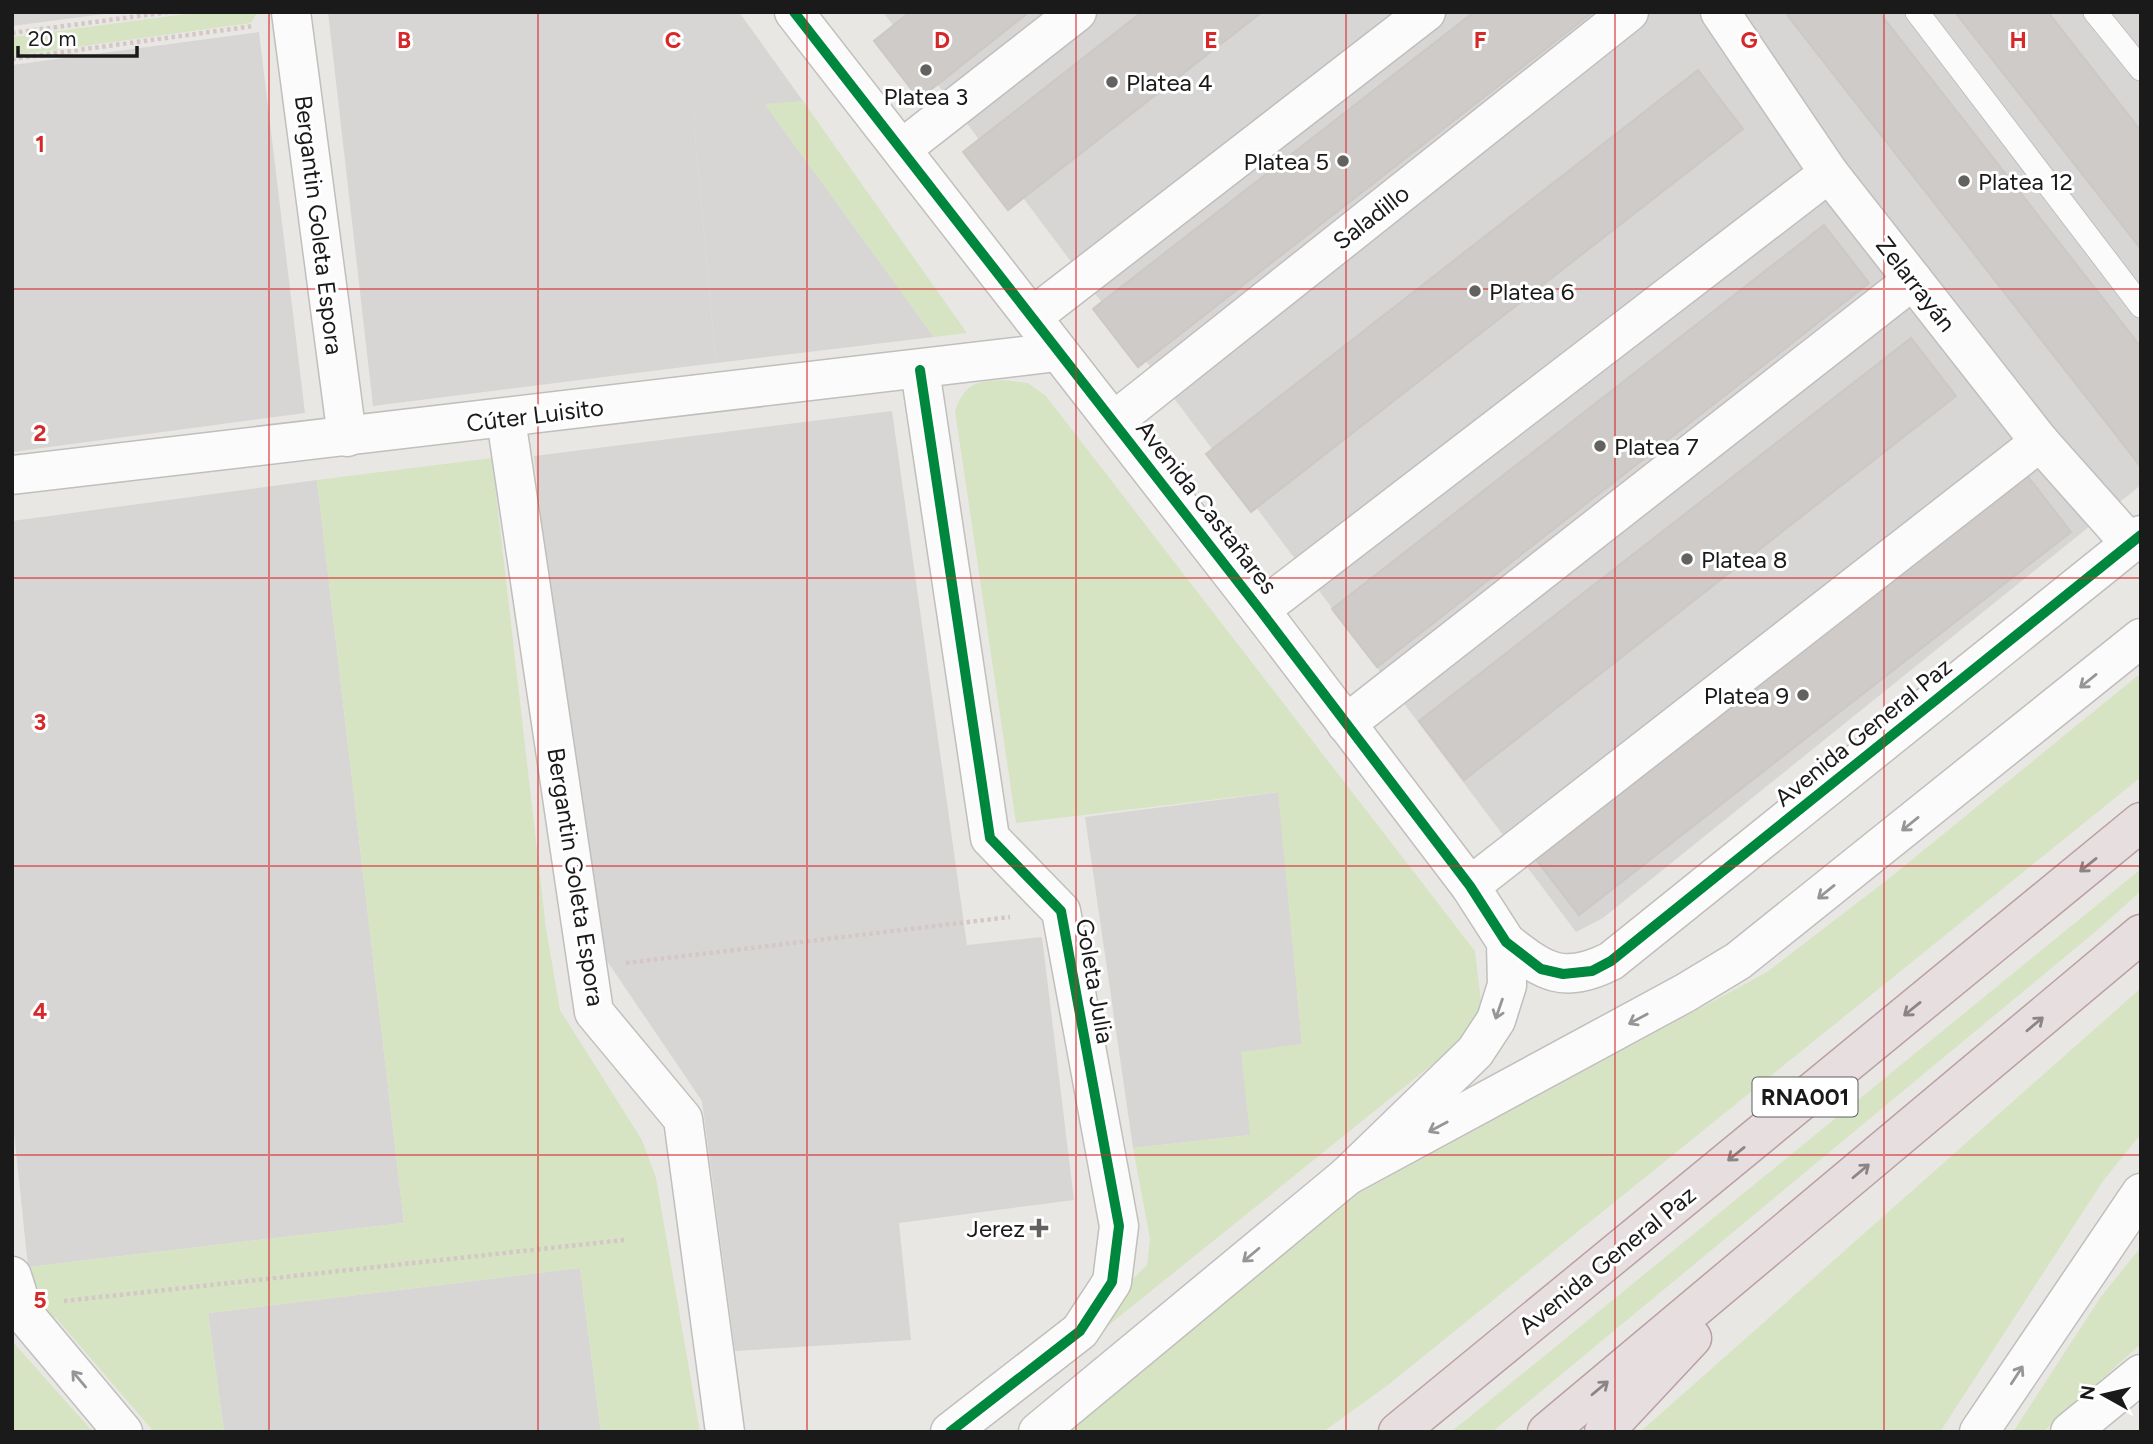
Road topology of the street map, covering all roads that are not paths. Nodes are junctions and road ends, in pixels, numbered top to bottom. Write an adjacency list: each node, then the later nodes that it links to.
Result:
1 (291, 12): 19 (street, Bergantin Goleta Espora)
2 (794, 12): 10 (street, Avenida Castañares)
3 (1077, 12): 10 (street)
4 (1426, 12): 14 (street)
5 (1629, 12): 18 (street, Saladillo)
6 (1720, 12): 11 (street, Zelarrayán)
7 (1917, 12): 13 (lane)
8 (2095, 12): 9 (lane)
9 (2141, 69)
10 (903, 148): 14 (street, Avenida Castañares)
11 (1829, 173): 12 (street, Zelarrayán); 23 (street)
12 (1913, 280): 20 (street, Zelarrayán); 25 (street)
13 (2141, 306)
14 (1032, 317): 15 (street, Avenida Castañares)
15 (1057, 352): 16 (street, Cúter Luisito); 18 (street, Avenida Castañares)
16 (920, 370): 17 (street, Cúter Luisito); 39 (street, Goleta Julia)
17 (506, 419): 19 (street, Cúter Luisito); 38 (street, Bergantin Goleta Espora)
18 (1114, 421): 23 (street, Avenida Castañares)
19 (347, 437): 21 (street, Cúter Luisito)
20 (2040, 442): 22 (street, Zelarrayán); 27 (street)
21 (12, 475)
22 (2136, 539): 30 (street, Avenida General Paz)
23 (1260, 610): 25 (street, Avenida Castañares)
24 (2141, 638): 31 (street, one-way to 31)
25 (1346, 724): 27 (street, Avenida Castañares)
26 (2141, 822): 35 (highway, Avenida General Paz / RNA001, one-way to 35)
27 (1470, 886): 29 (street, Avenida Castañares)
28 (2141, 934): 33 (highway, one-way to 28)
29 (1506, 942): 30 (street, Avenida Castañares); 31 (street, one-way to 31)
30 (1611, 961)
31 (1347, 1176): 40 (street, one-way to 40)
32 (2141, 1194): 45 (street, one-way to 32)
33 (1809, 1215): 43 (highway, one-way to 33); 44 (highway)
34 (17, 1291): 37 (street, one-way to 34)
35 (1470, 1372): 41 (highway); 42 (highway, Avenida General Paz / RNA001)
36 (2141, 1374): 46 (street)
37 (123, 1432)
38 (725, 1432)
39 (950, 1432)
40 (1038, 1432)
41 (1372, 1432)
42 (1398, 1432)
43 (1547, 1432)
44 (1604, 1432)
45 (1979, 1432)
46 (2070, 1432)

